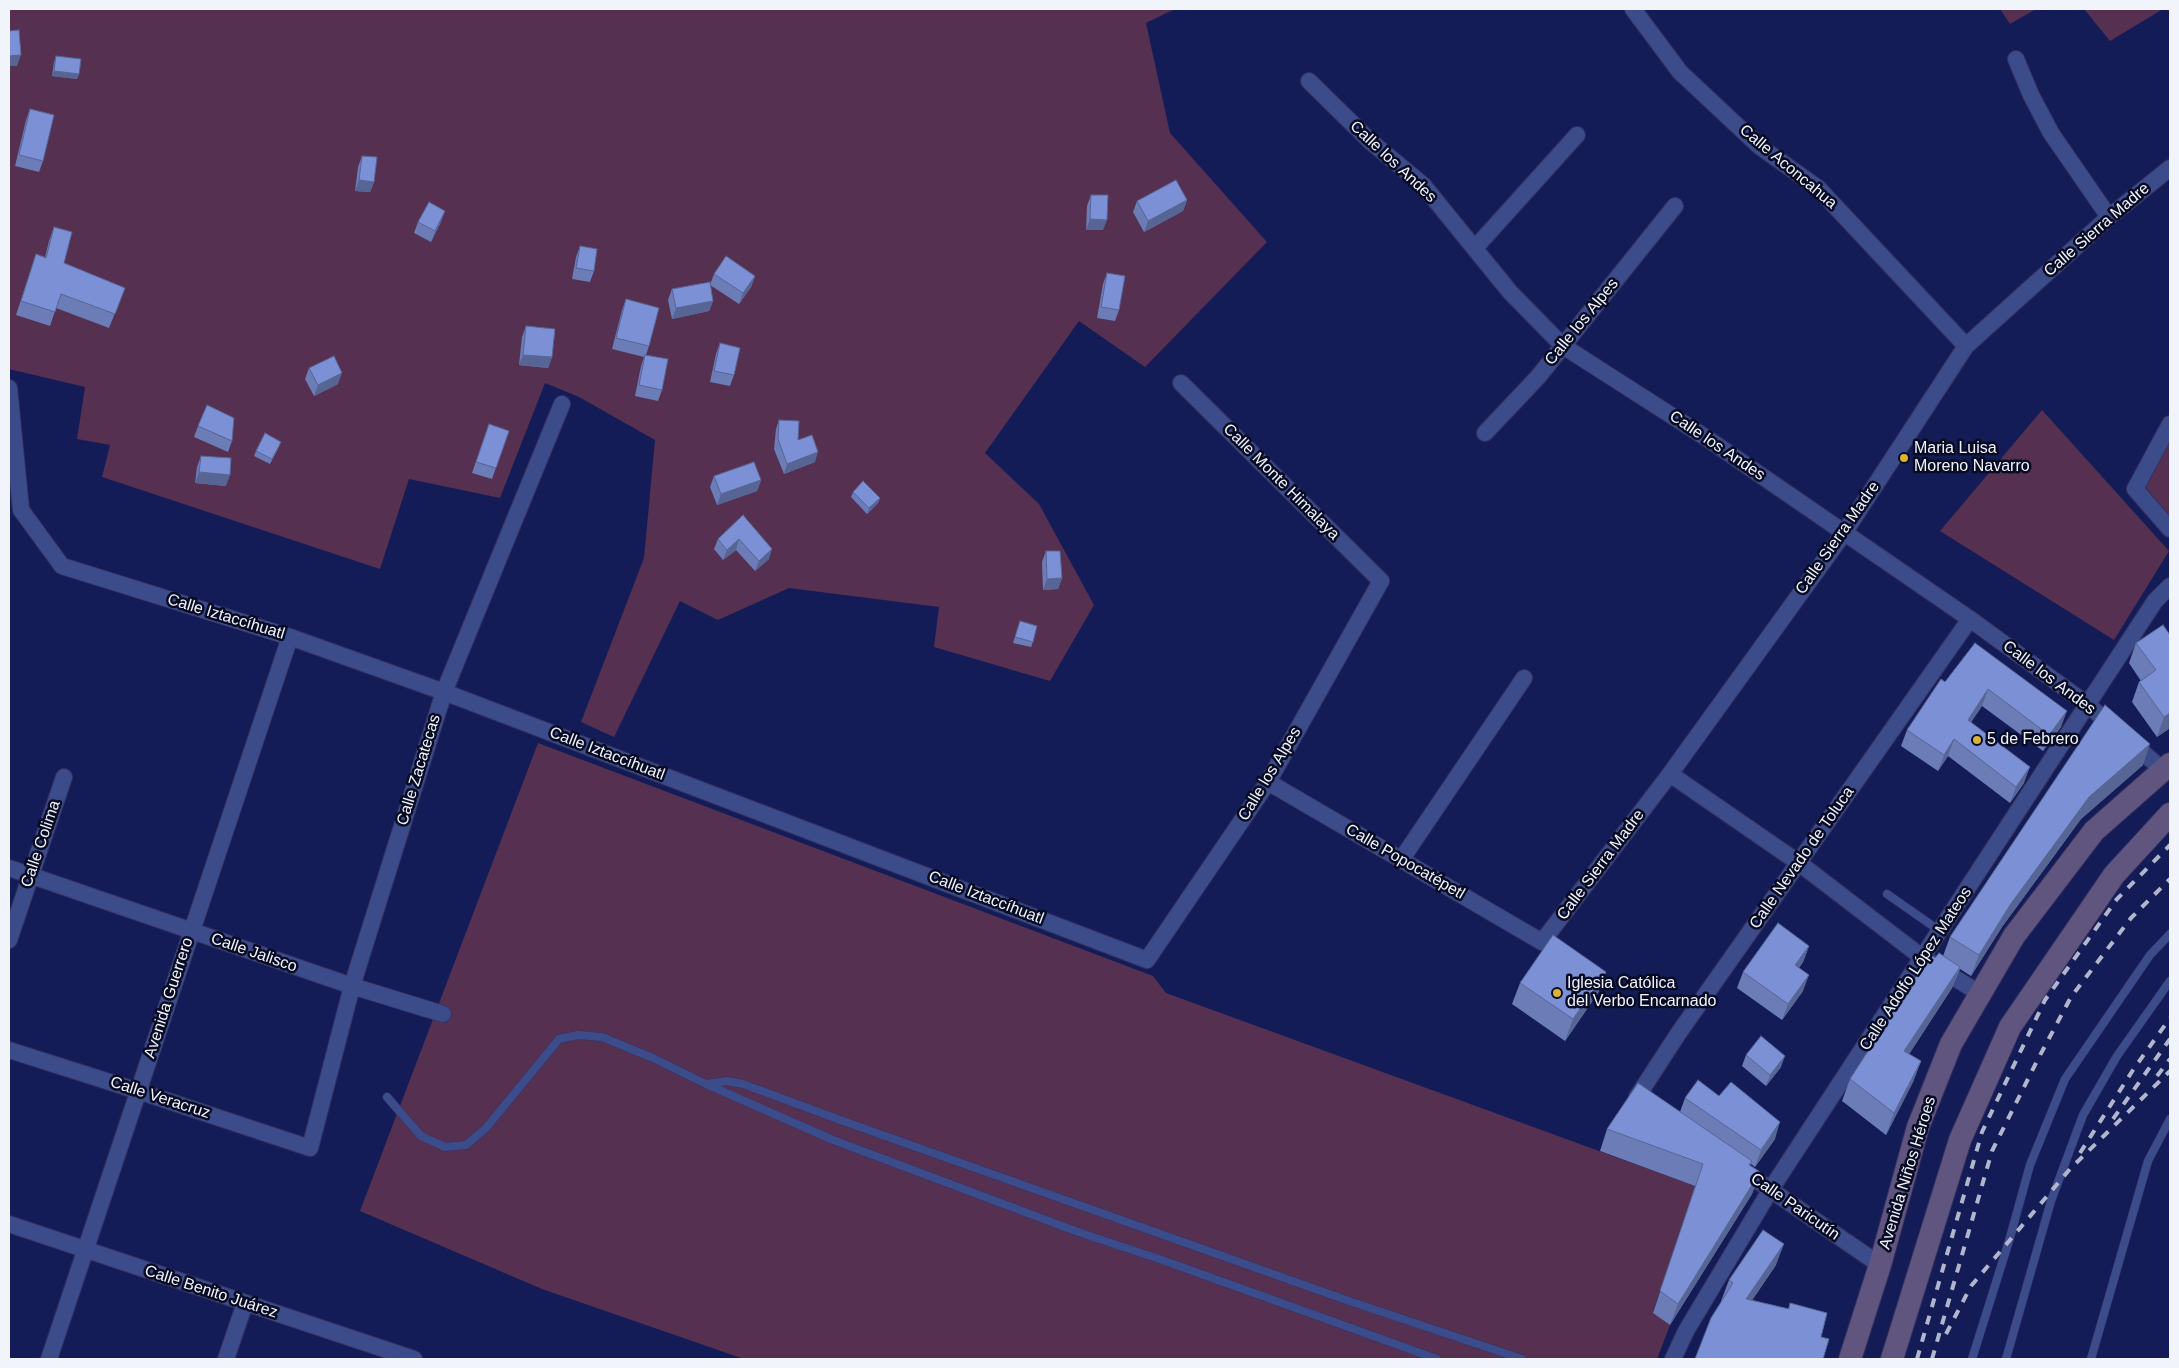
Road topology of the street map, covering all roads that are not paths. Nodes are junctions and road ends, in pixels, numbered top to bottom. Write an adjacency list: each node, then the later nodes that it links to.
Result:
1 (1633, 9): 10 (street, Calle Aconcahua)
2 (2016, 59): 7 (street)
3 (1309, 81): 8 (street, Calle los Andes)
4 (1577, 135): 8 (street)
5 (2170, 168): 7 (street, Calle Sierra Madre)
6 (1675, 206): 9 (street, Calle los Alpes)
7 (2109, 216): 10 (street, Calle Sierra Madre)
8 (1476, 248): 9 (street, Calle los Andes)
9 (1563, 346): 15 (street, Calle los Alpes); 17 (street, Calle los Andes)
10 (1966, 346): 17 (street, Calle Sierra Madre)
11 (1181, 383): 18 (street, Calle Monte Himalaya)
12 (9, 388): 21 (street, Calle Iztaccíhuatl)
13 (562, 404): 23 (street, Calle Zacatecas)
14 (2170, 424): 16 (street)
15 (1484, 433)
16 (2170, 529)
17 (1844, 533): 20 (street, Calle los Andes); 26 (street, Calle Sierra Madre)
18 (1381, 581): 28 (street, Calle los Alpes)
19 (2170, 586): 24 (street, Calle Adolfo López Mateos)
20 (1970, 619): 24 (street, Calle los Andes); 31 (street, Calle Nevado de Toluca)
21 (290, 637): 23 (street, Calle Iztaccíhuatl); 36 (street, Avenida Guerrero)
22 (1524, 678): 30 (street)
23 (444, 692): 41 (street, Calle Iztaccíhuatl); 43 (street, Calle Zacatecas)
24 (2088, 706): 25 (street, Calle los Andes); 35 (street, Calle Adolfo López Mateos)
25 (2167, 767): 44 (main road, Avenida Niños Héroes)
26 (1670, 774): 31 (street); 39 (street, Calle Sierra Madre)
27 (64, 777): 33 (street, Calle Colima)
28 (1268, 782): 30 (street, Calle Popocatépetl); 41 (street, Calle los Alpes)
29 (2170, 814): 67 (main road)
30 (1401, 860): 39 (street, Calle Popocatépetl)
31 (1799, 863): 40 (street); 50 (street, Calle Nevado de Toluca)
32 (9, 868): 33 (street, Calle Jalisco)
33 (30, 876): 36 (street, Calle Jalisco); 38 (street, Calle Colima)
34 (1887, 894): 35 (lane)
35 (1940, 931): 40 (street, Calle Adolfo López Mateos)
36 (191, 932): 43 (street, Calle Jalisco); 48 (street, Avenida Guerrero)
37 (2170, 934): 68 (lane)
38 (9, 940)
39 (1542, 942)
40 (1922, 958): 44 (street); 54 (street, Calle Adolfo López Mateos)
41 (1147, 960)
42 (2170, 981): 69 (lane)
43 (352, 986): 45 (street, Calle Jalisco); 52 (street, Calle Zacatecas)
44 (1982, 994): 57 (main road, Avenida Niños Héroes)
45 (443, 1014)
46 (9, 1050): 48 (street, Calle Veracruz)
47 (706, 1084): 49 (lane); 63 (lane); 64 (lane)
48 (138, 1090): 52 (street, Calle Veracruz); 56 (street, Avenida Guerrero)
49 (387, 1097)
50 (1660, 1114)
51 (2170, 1119): 70 (lane)
52 (310, 1148)
53 (1723, 1157): 54 (street, Calle Paricutín)
54 (1771, 1189): 57 (street, Calle Paricutín); 65 (street, Calle Adolfo López Mateos)
55 (9, 1224): 56 (street, Calle Benito Juárez)
56 (85, 1250): 58 (street, Calle Benito Juárez); 60 (street, Avenida Guerrero)
57 (1880, 1265): 66 (main road, Avenida Niños Héroes)
58 (245, 1303): 59 (street, Calle Benito Juárez); 61 (street)
59 (390, 1356): 62 (street, Calle Benito Juárez)
60 (48, 1359)
61 (226, 1359)
62 (414, 1359)
63 (1437, 1359)
64 (1522, 1359)
65 (1673, 1359)
66 (1850, 1359)
67 (1892, 1359)
68 (1972, 1359)
69 (2006, 1359)
70 (2091, 1359)

